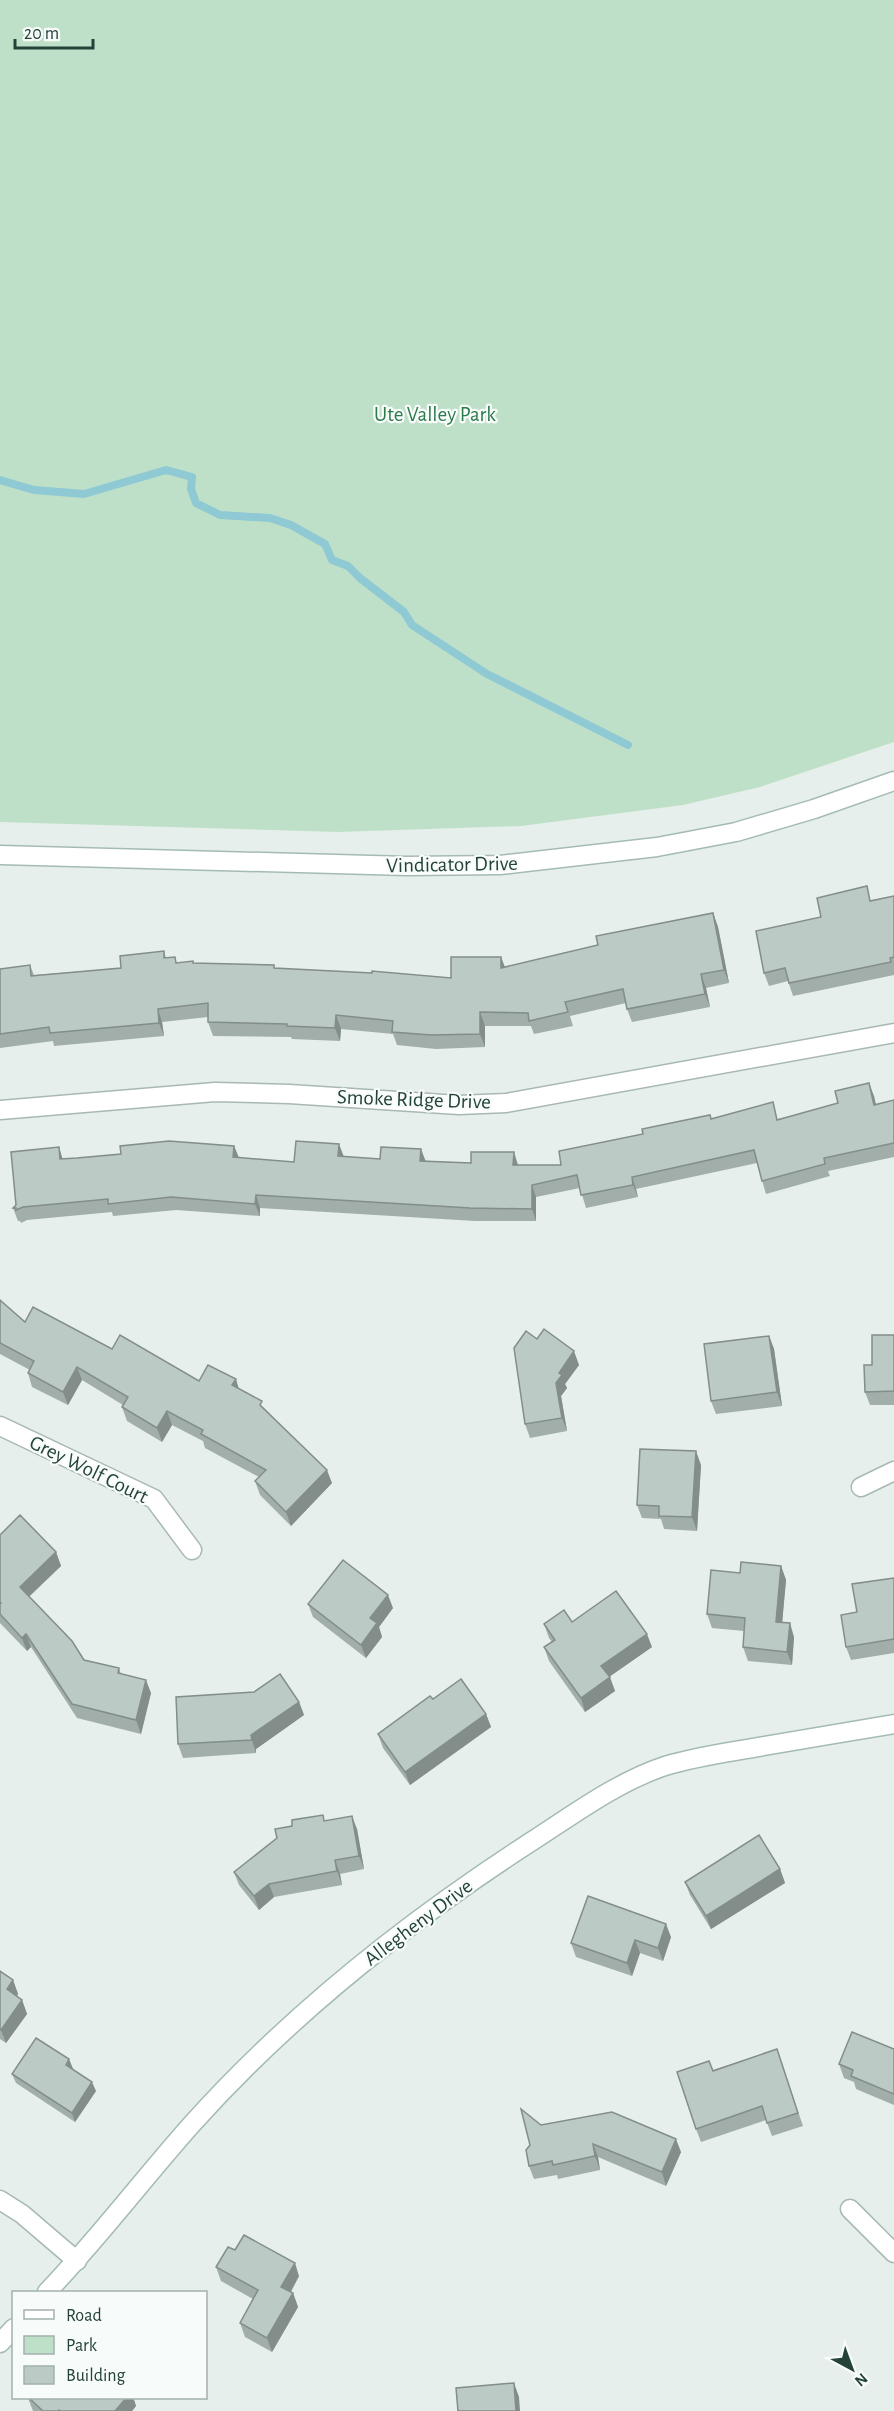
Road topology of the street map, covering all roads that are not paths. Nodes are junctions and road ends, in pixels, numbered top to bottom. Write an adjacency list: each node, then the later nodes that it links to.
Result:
1 (894, 781): 2 (street, Vindicator Drive)
2 (0, 855)
3 (894, 1033): 4 (street, Smoke Ridge Drive)
4 (0, 1110)
5 (0, 1426): 8 (street, Grey Wolf Court)
6 (894, 1471): 7 (street)
7 (861, 1487)
8 (192, 1550)
9 (894, 1724): 13 (street, Allegheny Drive)
10 (0, 2200): 13 (street)
11 (850, 2209): 12 (street)
12 (894, 2253)
13 (77, 2261): 14 (street, Allegheny Drive)
14 (48, 2291)
15 (12, 2330): 16 (street)
16 (0, 2343)

